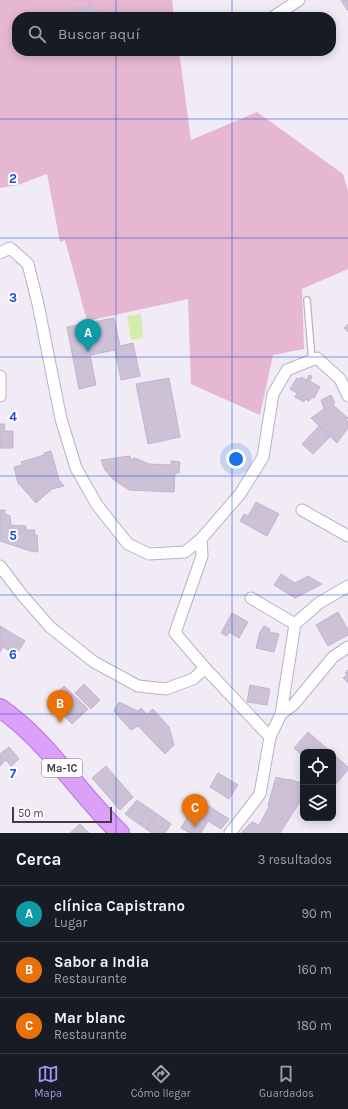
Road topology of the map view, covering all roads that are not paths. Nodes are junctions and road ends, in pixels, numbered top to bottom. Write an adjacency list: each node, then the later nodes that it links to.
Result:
1 (299, 0): 2 (street)
2 (281, 12)
3 (0, 253): 11 (street)
4 (307, 300): 5 (lane)
5 (312, 361): 8 (street); 11 (street)
6 (0, 376): 7 (street)
7 (0, 396)
8 (348, 396)
9 (302, 510): 10 (street)
10 (348, 536)
11 (201, 539): 17 (street)
12 (0, 566): 17 (street)
13 (348, 586): 15 (street)
14 (251, 598): 15 (street)
15 (295, 624): 19 (street)
16 (348, 647): 19 (street)
17 (205, 668): 20 (street)
18 (0, 708): 21 (main road, Ma-1C)
19 (281, 714): 20 (street)
20 (270, 737): 22 (street)
21 (120, 833)
22 (230, 833)

